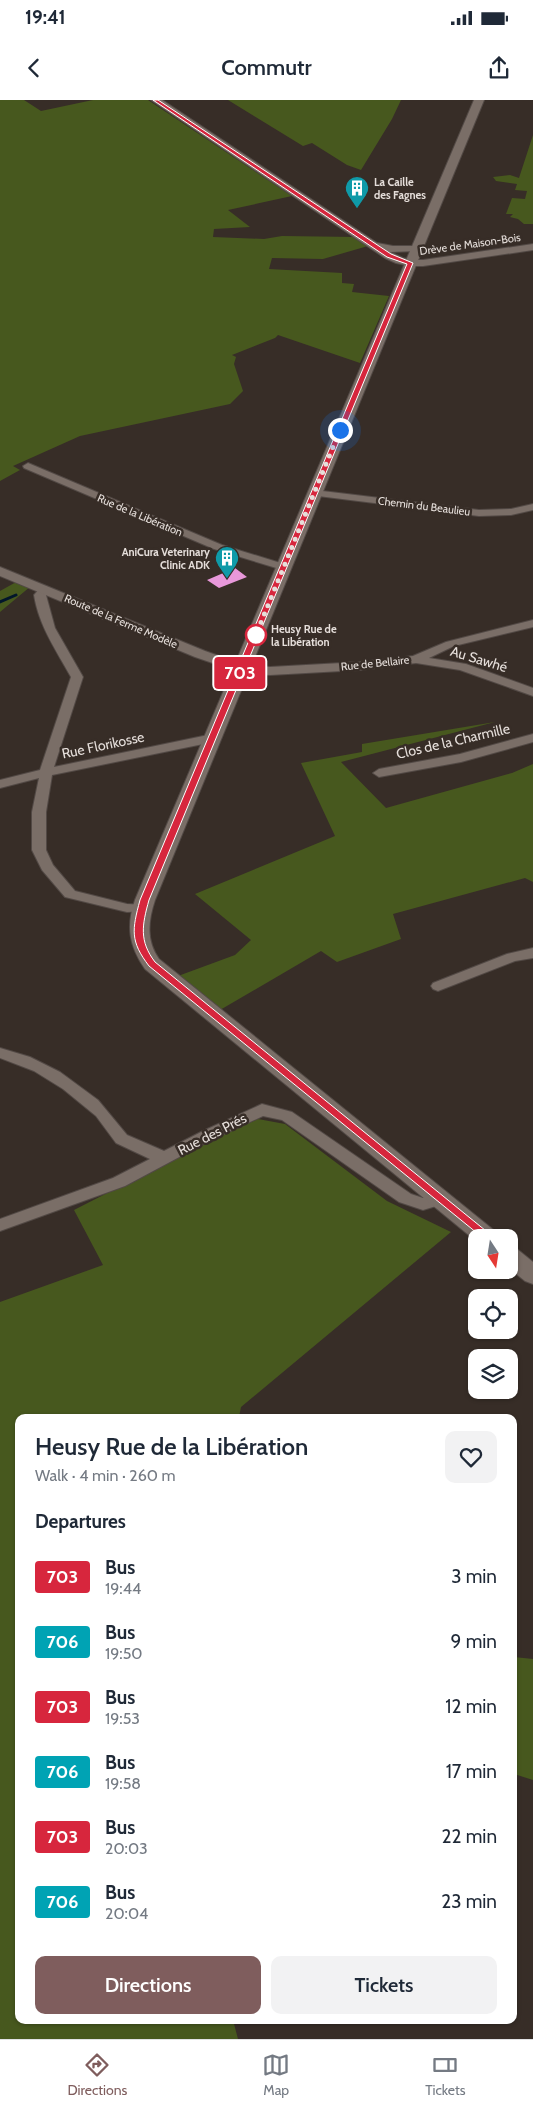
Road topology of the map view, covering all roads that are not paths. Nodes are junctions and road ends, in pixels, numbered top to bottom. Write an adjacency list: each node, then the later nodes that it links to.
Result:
1 (156, 100): 5 (street)
2 (479, 100): 4 (main road)
3 (533, 247): 6 (street, Drève de Maison-Bois)
4 (417, 248): 5 (street); 6 (main road)
5 (390, 252): 6 (street)
6 (410, 263): 8 (main road)
7 (28, 466): 10 (street, Rue de la Libération)
8 (314, 493): 9 (street, Chemin du Beaulieu); 10 (main road)
9 (533, 507)
10 (283, 567): 15 (main road)
11 (0, 571): 12 (street, Route de la Ferme Modèle)
12 (44, 589): 15 (street, Route de la Ferme Modèle); 19 (street)
13 (533, 623): 14 (street, Rue de Bellaire)
14 (416, 659): 15 (street, Rue de Bellaire); 16 (street, Au Sawhé)
15 (242, 669): 17 (main road)
16 (533, 692)
17 (212, 738): 19 (street, Rue Florikosse); 22 (main road)
18 (533, 738): 20 (street, Clos de la Charmille)
19 (46, 772): 21 (street, Rue Florikosse); 22 (street)
20 (380, 773)
21 (0, 784)
22 (142, 908): 27 (main road)
23 (533, 952): 24 (street)
24 (438, 986)
25 (0, 1053): 26 (street)
26 (165, 1158): 27 (street, Rue des Prés); 28 (street, Rue des Prés)
27 (440, 1199): 29 (main road)
28 (0, 1225)
29 (477, 1229)
30 (518, 1262): 31 (main road)
31 (533, 1275)

